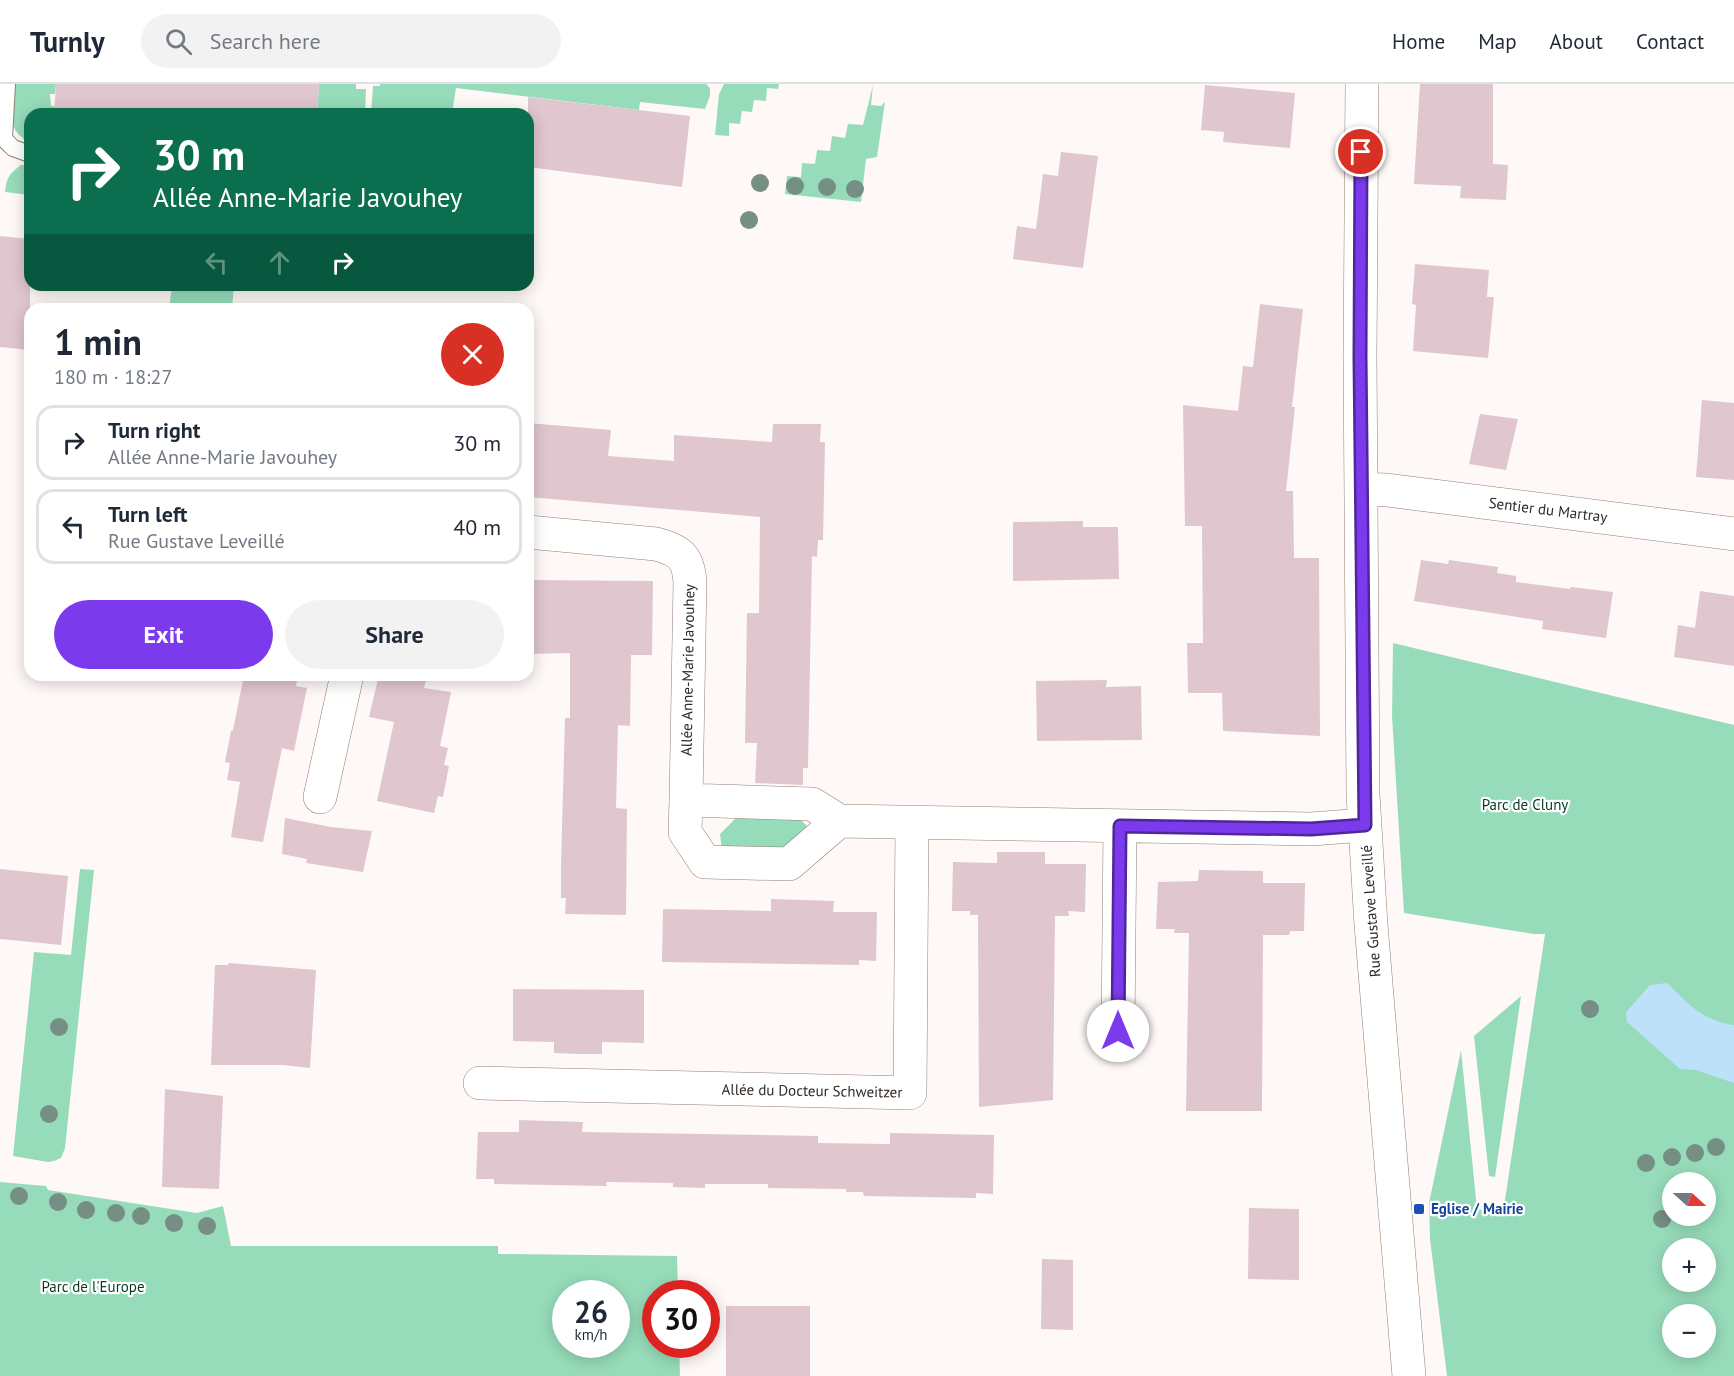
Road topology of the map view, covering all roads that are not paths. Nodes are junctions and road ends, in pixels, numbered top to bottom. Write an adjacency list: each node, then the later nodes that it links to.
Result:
1 (7, 84): 3 (lane)
2 (1362, 84): 4 (street, Rue Gustave Leveillé)
3 (24, 152)
4 (1362, 489): 6 (street, Sentier du Martray); 12 (street, Rue Gustave Leveillé)
5 (534, 533): 9 (street, Allée Anne-Marie Javouhey)
6 (1734, 534)
7 (346, 681): 8 (street)
8 (320, 797)
9 (686, 800): 10 (street); 10 (street, Allée Anne-Marie Javouhey)
10 (839, 821): 11 (street)
11 (912, 822): 13 (street); 15 (street, Allée du Docteur Schweitzer)
12 (1365, 825): 13 (street); 16 (street, Rue Gustave Leveillé)
13 (1120, 826): 14 (street)
14 (1118, 1031)
15 (480, 1083)
16 (1409, 1376)

